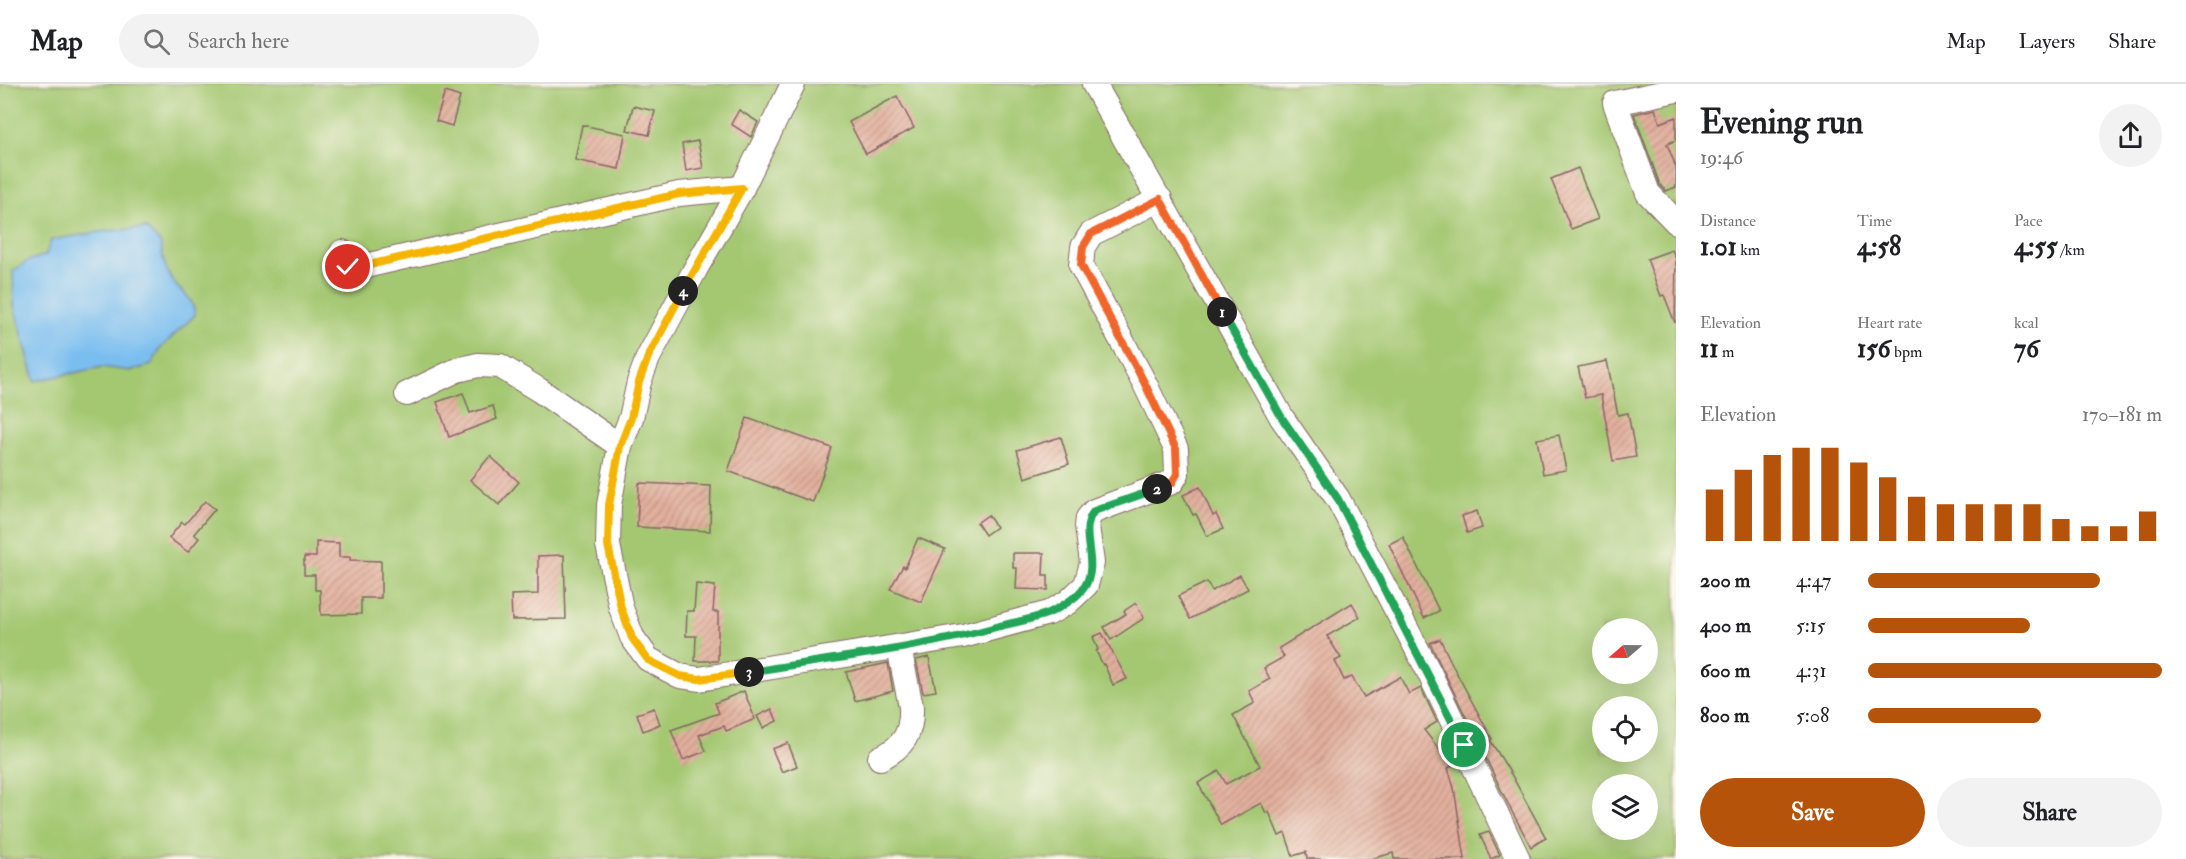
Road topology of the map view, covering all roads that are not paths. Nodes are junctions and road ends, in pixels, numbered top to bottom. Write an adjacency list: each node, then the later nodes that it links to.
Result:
1 (793, 84): 4 (street)
2 (1094, 84): 5 (street)
3 (1676, 90): 6 (street)
4 (742, 188): 7 (street); 9 (street)
5 (1160, 199): 10 (street); 12 (street)
6 (1676, 222)
7 (342, 252)
8 (407, 394): 9 (street)
9 (620, 446): 10 (street)
10 (899, 647): 11 (street)
11 (880, 758)
12 (1518, 859)

